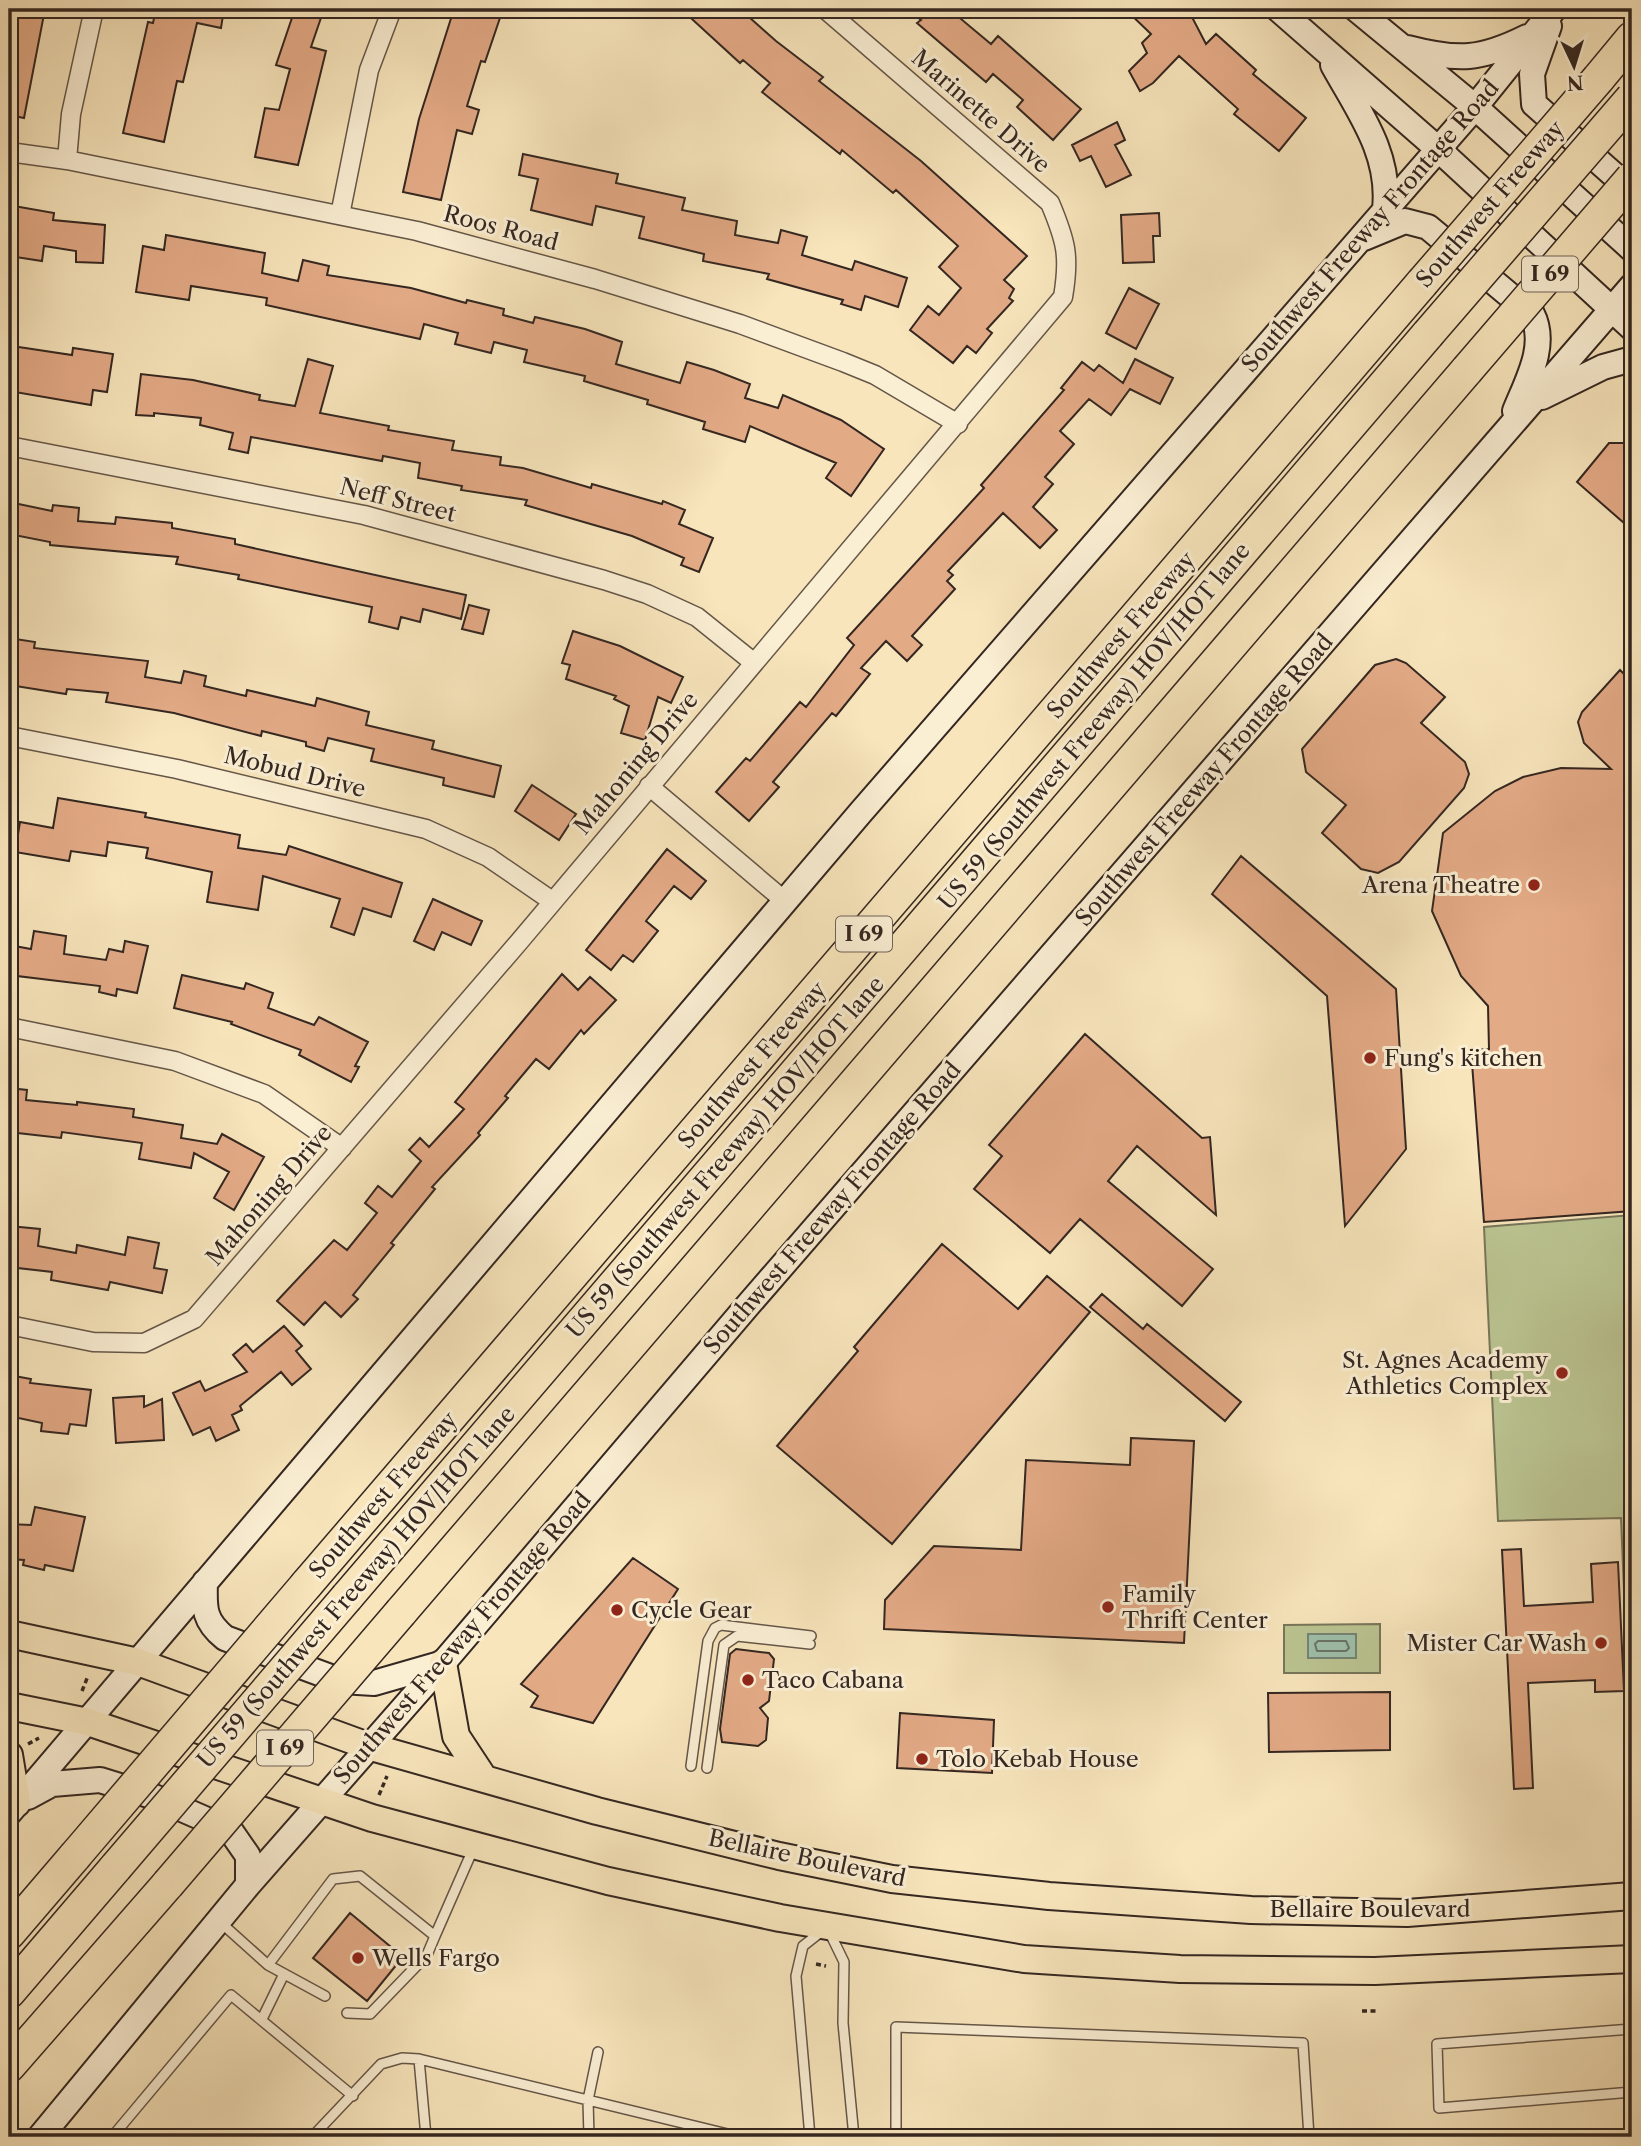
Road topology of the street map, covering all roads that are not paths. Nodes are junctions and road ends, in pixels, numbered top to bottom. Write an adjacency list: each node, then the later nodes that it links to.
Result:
1 (94, 9): 15 (street)
2 (392, 9): 19 (street)
3 (825, 9): 20 (street, Marinette Drive)
4 (1278, 9): 10 (main road)
5 (1356, 9): 9 (main road)
6 (1555, 9): 7 (main road, Southwest Freeway Frontage Road); 17 (main road)
7 (1534, 33): 9 (main road); 12 (main road, Southwest Freeway Frontage Road)
8 (1632, 38): 57 (highway, Southwest Freeway / I 69, bridge)
9 (1401, 46): 12 (main road)
10 (1325, 49): 13 (main road); 18 (main road)
11 (1632, 99): 62 (highway, US 59 (Southwest Freeway) HOV/HOT lane, bridge)
12 (1475, 107): 13 (main road, Southwest Freeway Frontage Road); 22 (main road)
13 (1438, 149): 18 (main road, Southwest Freeway Frontage Road); 24 (main road)
14 (9, 152): 15 (street, Roos Road)
15 (67, 160): 19 (street, Roos Road)
16 (1632, 178): 69 (highway, I 69, bridge)
17 (1632, 191)
18 (1385, 209): 21 (main road, Southwest Freeway Frontage Road)
19 (340, 215): 28 (street, Roos Road)
20 (1062, 230): 28 (street, Mahoning Drive)
21 (1354, 243): 29 (main road); 35 (main road, Southwest Freeway Frontage Road)
22 (1632, 249)
23 (1632, 286): 24 (main road, Southwest Freeway Frontage Road)
24 (1612, 311): 25 (main road); 27 (main road, Southwest Freeway Frontage Road)
25 (1632, 328)
26 (1632, 359): 27 (main road)
27 (1529, 404): 29 (main road, Southwest Freeway Frontage Road)
28 (958, 424): 31 (street, Mahoning Drive)
29 (1510, 424): 42 (main road, Southwest Freeway Frontage Road)
30 (9, 446): 31 (street, Neff Street)
31 (753, 663): 33 (street, Mahoning Drive)
32 (9, 736): 34 (street, Mobud Drive)
33 (649, 786): 34 (street, Mahoning Drive); 35 (street)
34 (552, 901): 37 (street, Mahoning Drive)
35 (786, 902): 39 (main road, Southwest Freeway Frontage Road)
36 (9, 1027): 37 (street)
37 (342, 1149): 38 (street, Mahoning Drive)
38 (9, 1325)
39 (205, 1582): 41 (main road, Southwest Freeway Frontage Road); 42 (main road)
40 (9, 1634): 41 (main road, Bellaire Boulevard)
41 (138, 1662): 44 (main road, Southwest Freeway Frontage Road); 45 (main road, Bellaire Boulevard)
42 (443, 1663): 45 (main road, Southwest Freeway Frontage Road); 49 (main road)
43 (9, 1706): 44 (main road)
44 (88, 1723): 50 (main road); 51 (main road, Southwest Freeway Frontage Road)
45 (368, 1746): 49 (main road, Bellaire Boulevard); 50 (main road, Southwest Freeway Frontage Road)
46 (9, 1755): 51 (main road)
47 (691, 1766): 48 (lane)
48 (707, 1768)
49 (483, 1777): 54 (main road, Bellaire Boulevard)
50 (322, 1802): 52 (main road); 53 (main road, Southwest Freeway Frontage Road)
51 (13, 1808): 53 (main road)
52 (474, 1846): 56 (main road); 58 (lane)
53 (248, 1885): 55 (main road, Southwest Freeway Frontage Road)
54 (1632, 1896)
55 (218, 1919): 60 (lane); 74 (main road, Southwest Freeway Frontage Road)
56 (827, 1927): 59 (main road); 80 (lane); 81 (lane)
57 (9, 1933)
58 (435, 1936): 60 (lane); 64 (lane)
59 (1632, 1959)
60 (268, 1965): 61 (lane)
61 (284, 1974): 63 (lane); 65 (lane)
62 (9, 1992)
63 (325, 1996)
64 (347, 2013)
65 (262, 2019): 71 (lane); 75 (lane)
66 (1632, 2029): 70 (lane)
67 (598, 2052): 72 (lane)
68 (419, 2059): 71 (lane); 72 (lane); 77 (lane)
69 (9, 2066)
70 (1632, 2092)
71 (353, 2096): 76 (lane)
72 (588, 2100): 78 (lane); 79 (lane)
73 (1632, 2135): 84 (lane)
74 (40, 2137)
75 (112, 2137)
76 (313, 2137)
77 (426, 2137)
78 (589, 2137)
79 (740, 2137)
80 (810, 2137)
81 (854, 2137)
82 (896, 2137): 83 (lane)
83 (1308, 2137)
84 (1607, 2137)

